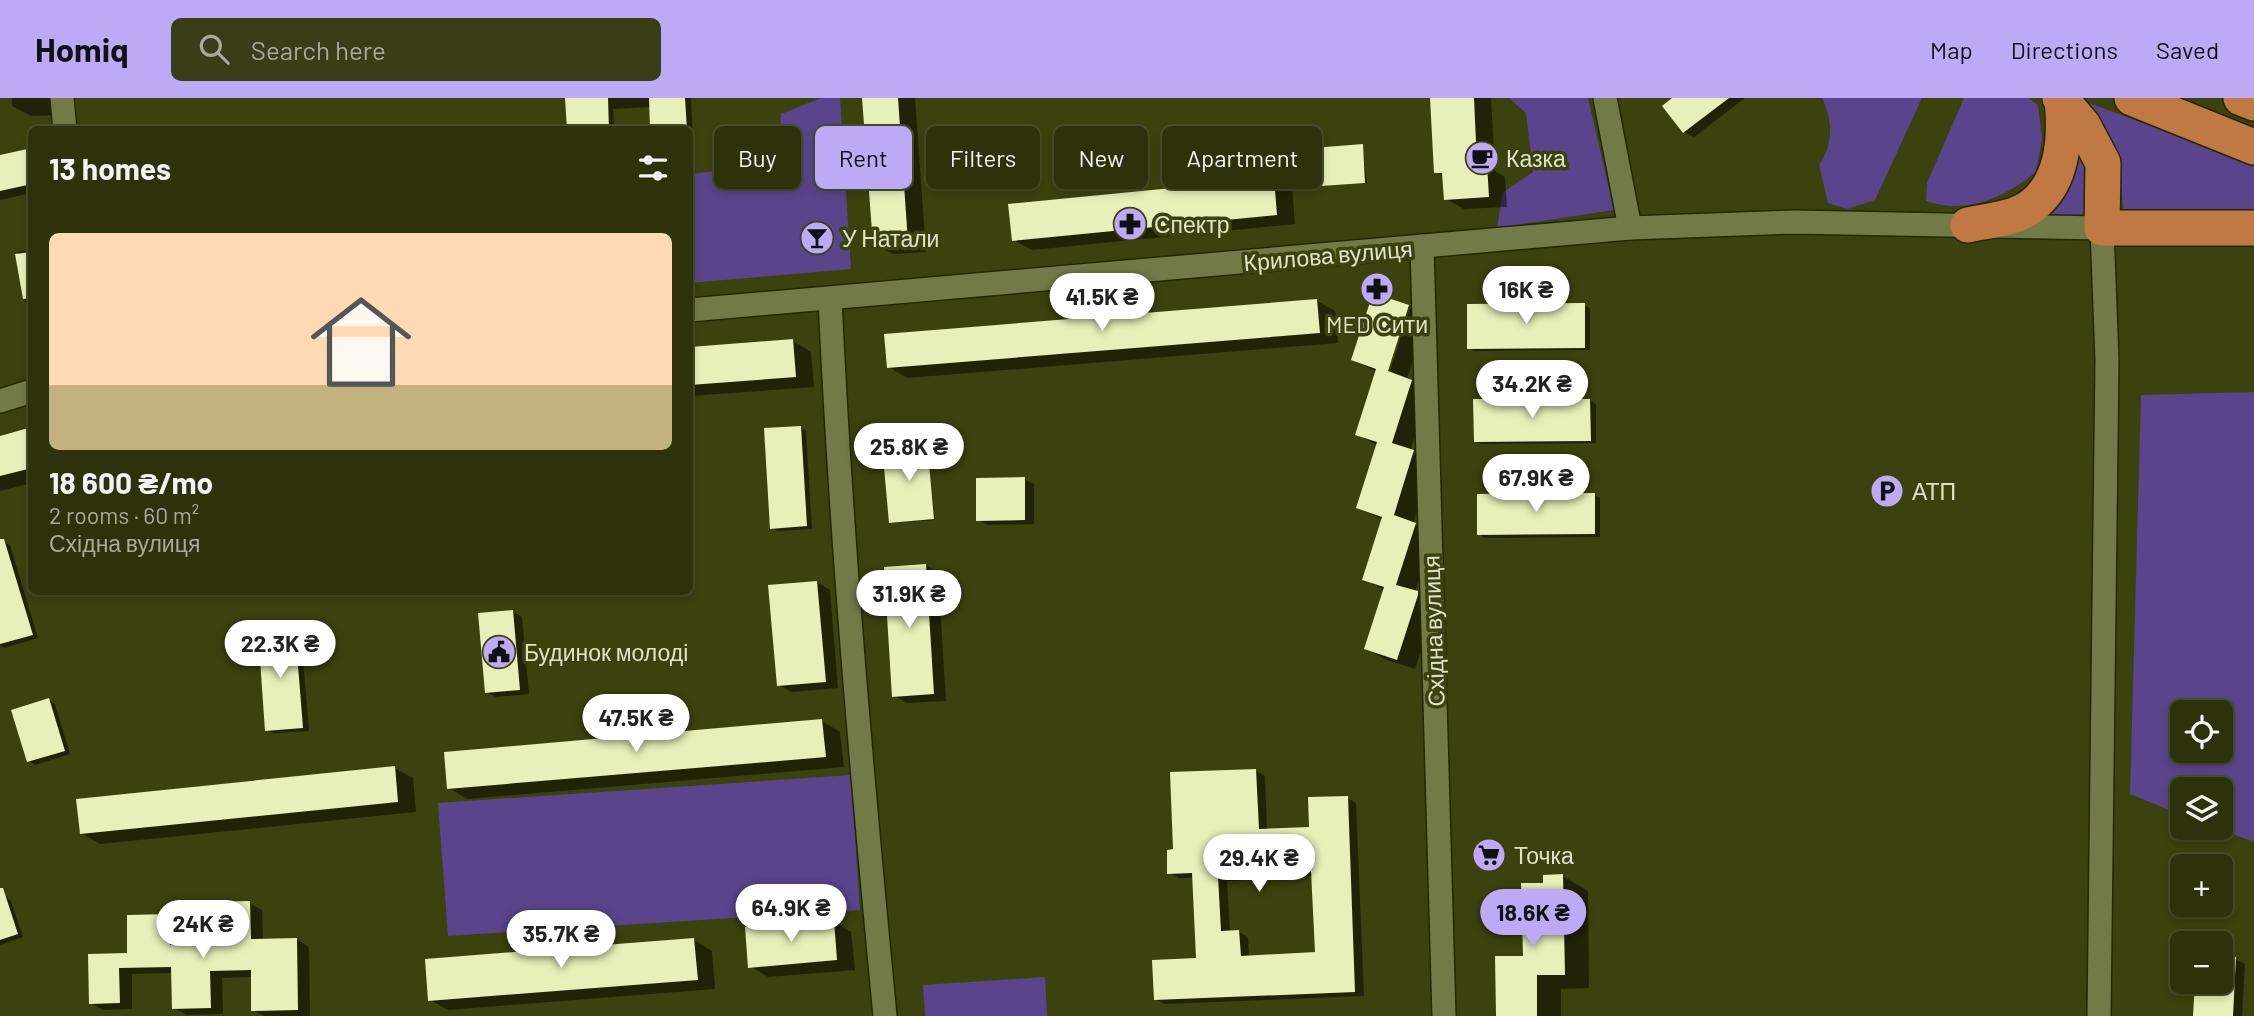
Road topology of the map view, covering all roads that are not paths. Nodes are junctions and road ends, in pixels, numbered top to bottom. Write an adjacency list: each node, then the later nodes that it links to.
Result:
1 (62, 98): 7 (street)
2 (1605, 98): 10 (street)
3 (2132, 98): 8 (highway)
4 (2241, 98): 6 (highway)
5 (2061, 99): 9 (highway); 11 (highway)
6 (2254, 103)
7 (65, 126)
8 (2254, 147)
9 (1968, 225): 10 (street, Крилова вулиця); 11 (street, Крилова вулиця)
10 (1630, 228): 13 (street, Крилова вулиця)
11 (2102, 228): 12 (highway); 20 (street)
12 (2254, 228)
13 (1422, 246): 14 (street, Крилова вулиця); 19 (street, Східна вулиця)
14 (830, 299): 15 (street, Крилова вулиця); 18 (street)
15 (693, 310)
16 (28, 392): 17 (street)
17 (0, 401)
18 (886, 1016)
19 (1444, 1016)
20 (2098, 1016)

